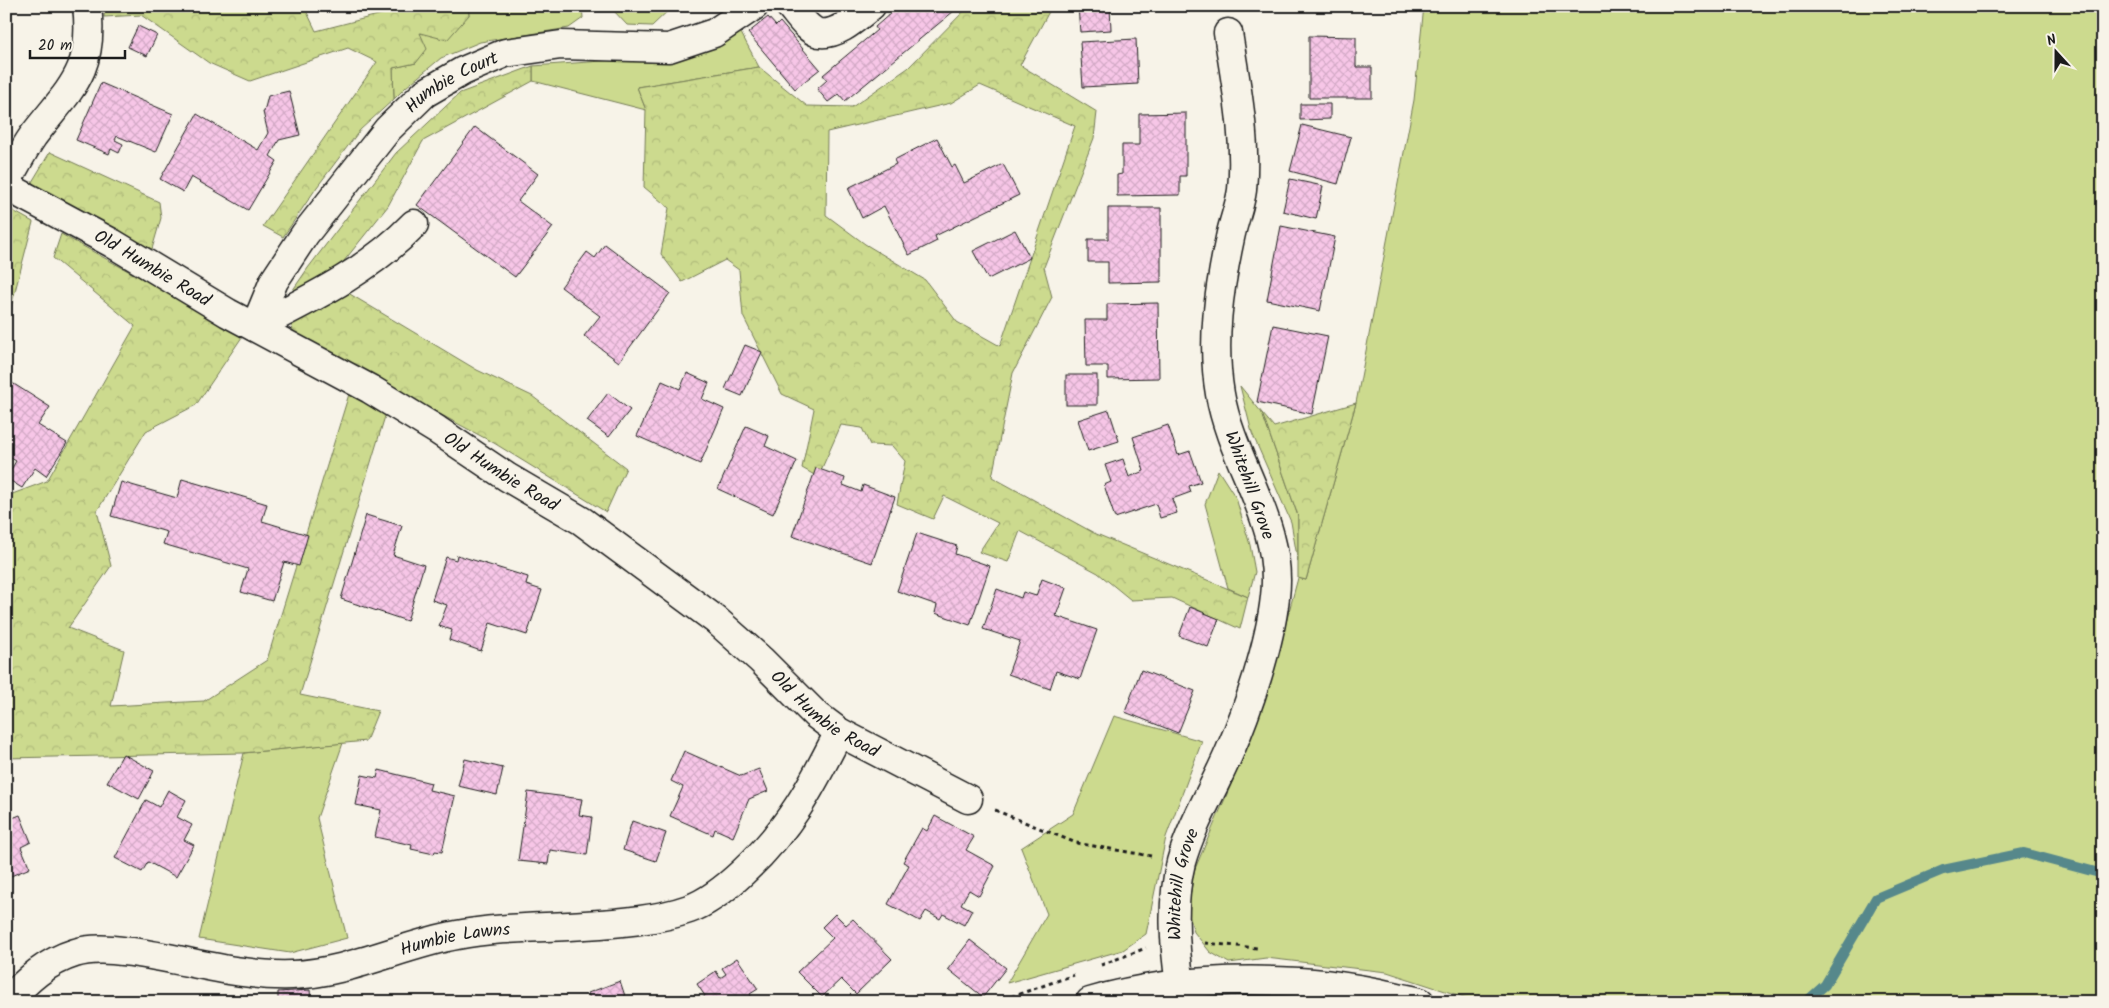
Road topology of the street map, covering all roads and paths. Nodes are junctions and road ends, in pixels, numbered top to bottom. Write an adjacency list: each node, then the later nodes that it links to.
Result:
1 (87, 6): 6 (street)
2 (754, 6): 8 (street, Humbie Court)
3 (790, 6): 4 (street)
4 (871, 6)
5 (1228, 33): 11 (street, Whitehill Grove)
6 (6, 184): 8 (street, Old Humbie Road)
7 (414, 224): 8 (street)
8 (255, 327): 9 (street, Old Humbie Road)
9 (839, 732): 10 (street, Old Humbie Road); 13 (street, Humbie Lawns)
10 (968, 799): 11 (path)
11 (1182, 861): 12 (street, Whitehill Grove)
12 (1180, 984): 14 (street); 15 (street)
13 (7, 1002)
14 (1090, 1002)
15 (1420, 1002)

